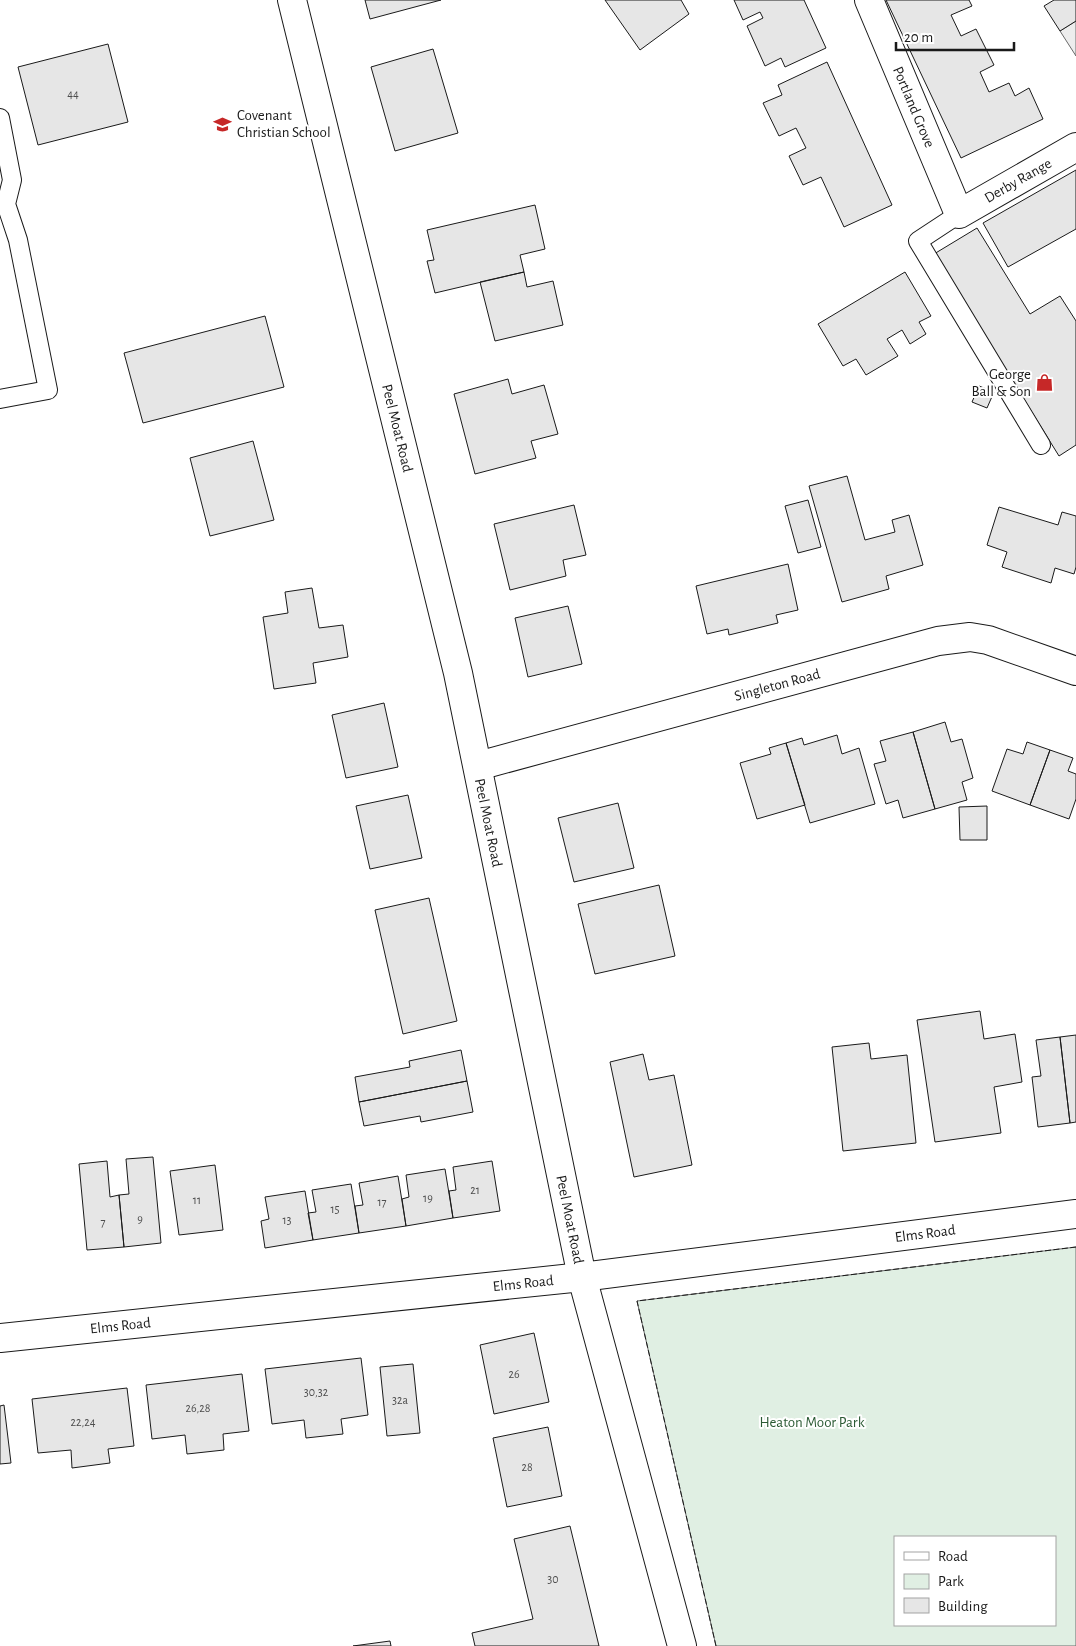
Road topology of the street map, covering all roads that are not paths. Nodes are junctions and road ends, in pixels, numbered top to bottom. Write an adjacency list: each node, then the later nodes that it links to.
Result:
1 (292, 0): 9 (street, Peel Moat Road)
2 (869, 0): 5 (street, Portland Grove)
3 (0, 118): 6 (lane)
4 (1076, 147): 5 (street, Derby Range)
5 (959, 214): 7 (lane)
6 (0, 399)
7 (1041, 445)
8 (1076, 671): 9 (street, Singleton Road)
9 (478, 766): 11 (street, Peel Moat Road)
10 (1076, 1214): 11 (street, Elms Road)
11 (582, 1277): 12 (street, Elms Road); 13 (street, Peel Moat Road)
12 (0, 1338)
13 (682, 1646)

